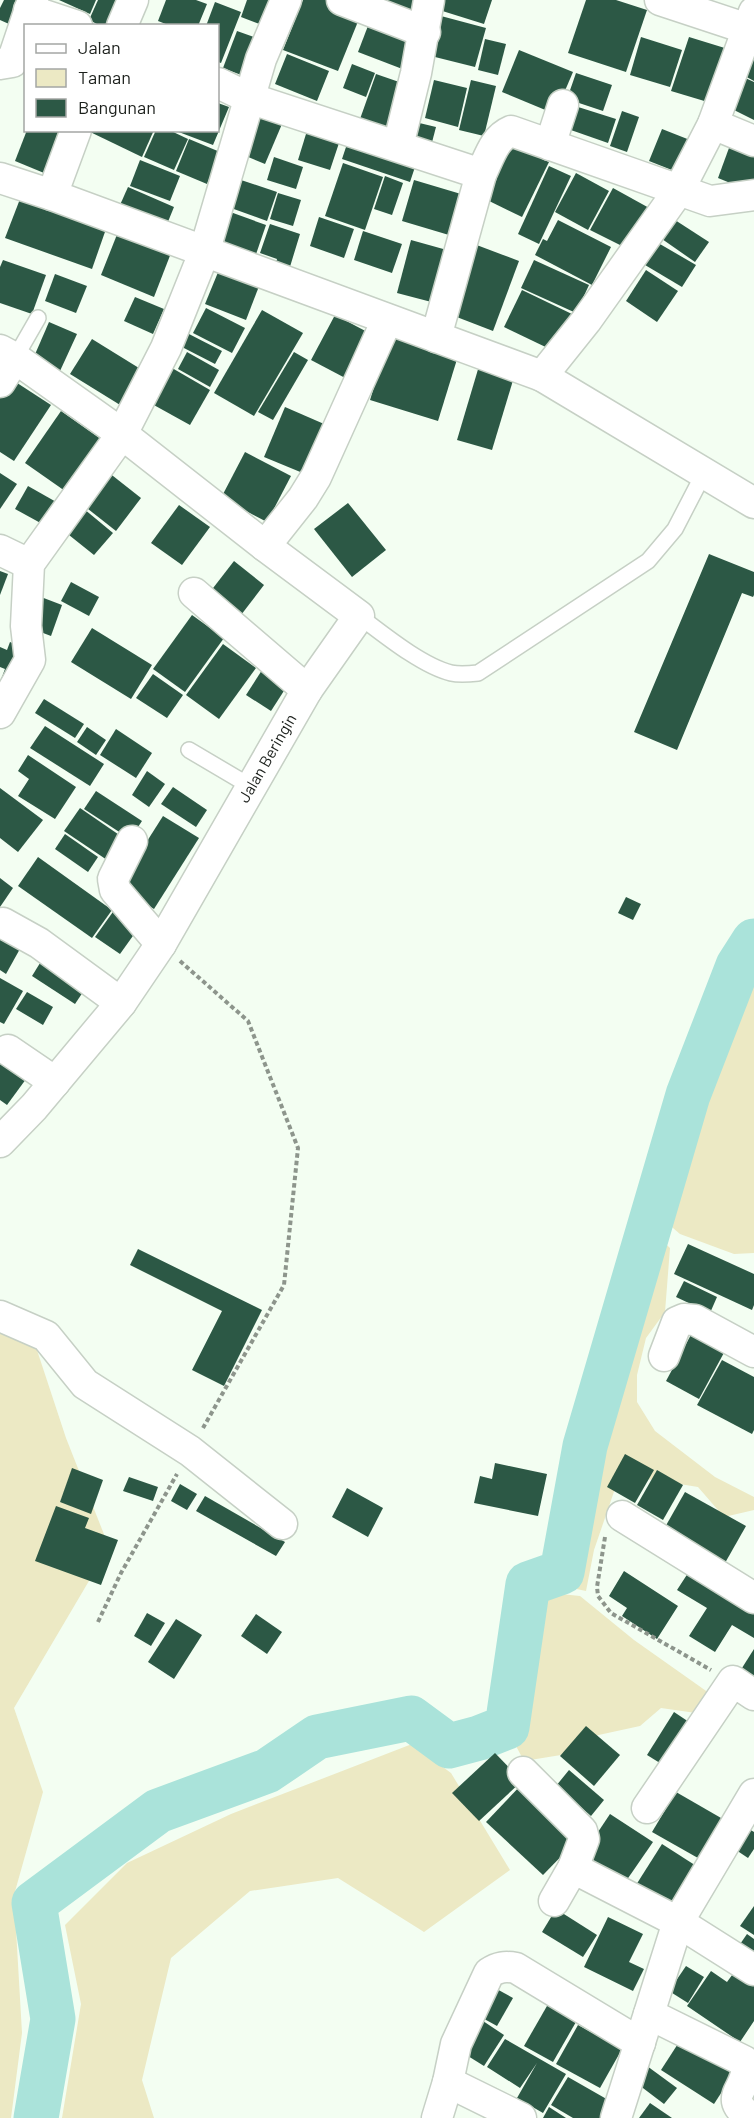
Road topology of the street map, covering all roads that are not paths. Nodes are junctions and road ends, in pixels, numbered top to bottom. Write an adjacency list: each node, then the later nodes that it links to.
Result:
1 (133, 0): 9 (street)
2 (286, 0): 15 (street)
3 (342, 0): 12 (street)
4 (429, 0): 12 (street)
5 (660, 0): 10 (street)
6 (31, 5): 7 (street); 8 (street)
7 (25, 24)
8 (74, 24)
9 (123, 24)
10 (752, 24): 17 (street)
11 (24, 26): 13 (street)
12 (425, 32): 21 (street)
13 (0, 64)
14 (219, 84): 15 (street)
15 (249, 98): 21 (street); 27 (street)
16 (563, 105): 20 (street)
17 (712, 124): 19 (street); 24 (street)
18 (75, 132): 25 (street)
19 (754, 141)
20 (550, 145): 22 (street); 24 (street)
21 (398, 146): 22 (street)
22 (481, 174): 30 (street)
23 (0, 178): 25 (street)
24 (679, 190): 26 (street); 32 (street)
25 (52, 195): 27 (street)
26 (754, 195)
27 (204, 253): 29 (street); 33 (street)
28 (38, 318): 31 (lane)
29 (387, 320): 30 (street); 36 (street)
30 (436, 337): 32 (street)
31 (5, 363): 33 (street)
32 (542, 376): 34 (street)
33 (122, 434): 36 (street); 38 (street)
34 (704, 473): 35 (street); 40 (lane)
35 (754, 503)
36 (265, 546): 40 (street)
37 (0, 550): 38 (street)
38 (29, 564): 42 (street)
39 (194, 593): 41 (street)
40 (359, 616): 41 (street, Jalan Beringin)
41 (307, 690): 44 (street, Jalan Beringin)
42 (0, 713)
43 (189, 750): 44 (lane)
44 (250, 786): 47 (street, Jalan Beringin)
45 (132, 841): 47 (street)
46 (3, 923): 48 (street)
47 (161, 944): 48 (street, Jalan Beringin)
48 (121, 1002): 50 (street, Jalan Beringin)
49 (8, 1050): 50 (street)
50 (55, 1082): 51 (street, Jalan Beringin)
51 (0, 1142)
52 (0, 1316): 56 (street)
53 (754, 1352): 54 (street)
54 (664, 1356)
55 (622, 1516): 57 (street)
56 (282, 1524)
57 (750, 1586)
58 (754, 1695): 61 (street)
59 (523, 1772): 62 (street)
60 (754, 1794): 64 (street)
61 (647, 1808)
62 (573, 1868): 63 (street); 64 (street)
63 (554, 1900)
64 (678, 1922): 65 (street); 66 (street)
65 (754, 1970)
66 (649, 2014): 67 (street); 72 (street)
67 (640, 2043): 68 (street); 71 (street)
68 (448, 2082): 69 (street); 70 (street)
69 (437, 2118)
70 (521, 2118)
71 (616, 2118)
72 (751, 2118)

